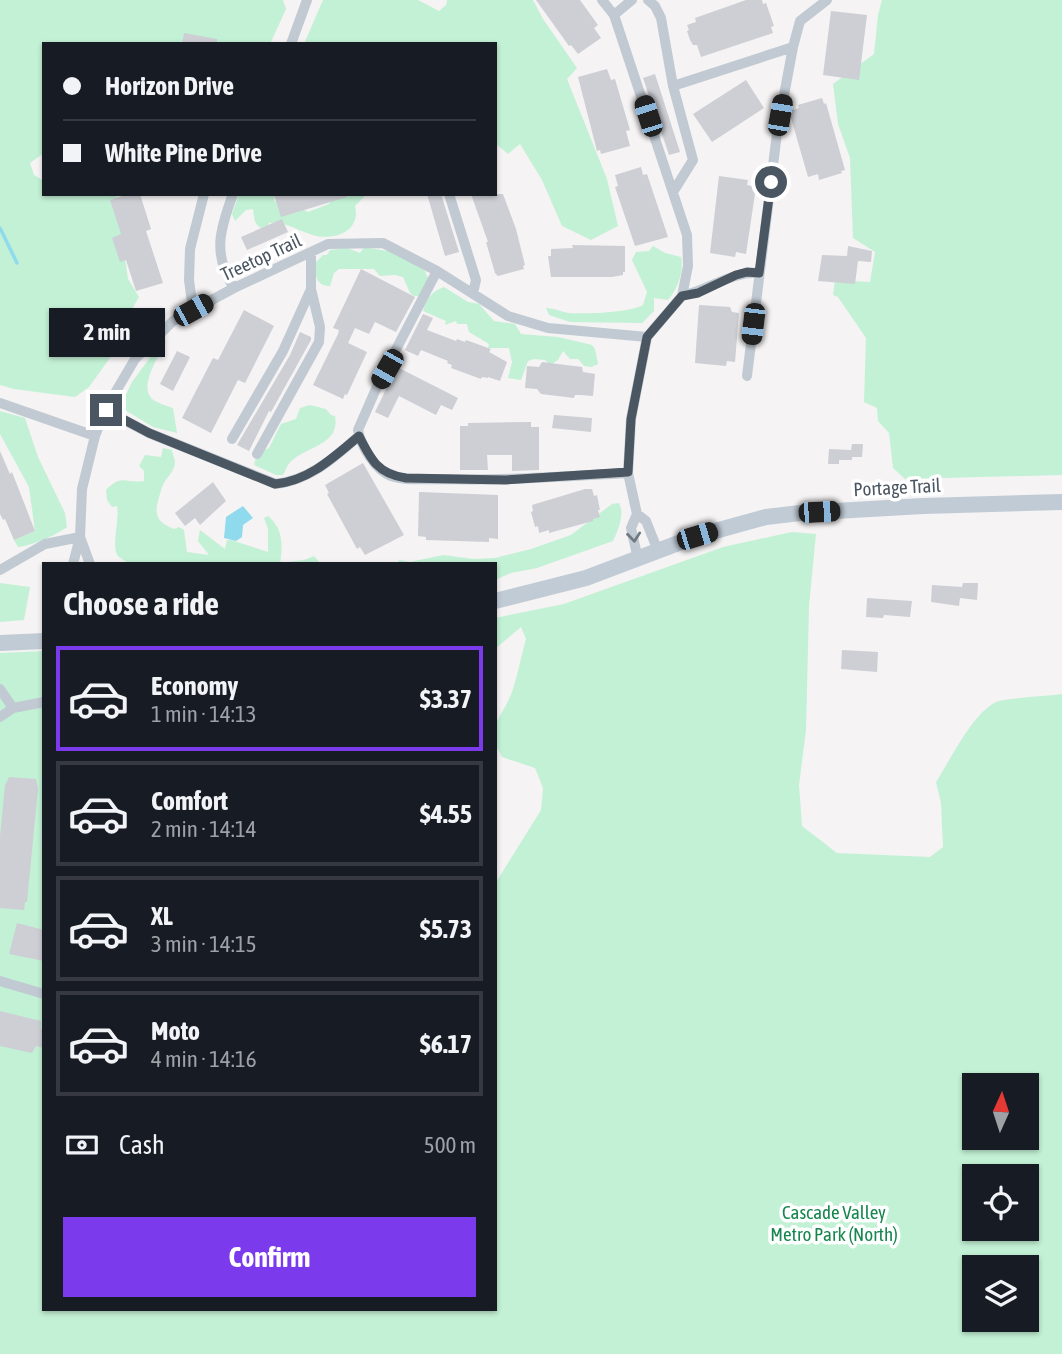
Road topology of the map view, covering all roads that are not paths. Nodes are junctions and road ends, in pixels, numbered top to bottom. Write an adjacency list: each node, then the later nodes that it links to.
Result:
1 (307, 0): 7 (street)
2 (602, 0): 6 (street)
3 (632, 0): 6 (street)
4 (648, 0): 9 (street)
5 (827, 0): 8 (street)
6 (614, 15): 10 (street)
7 (292, 42)
8 (793, 47): 9 (street); 16 (street)
9 (673, 86): 10 (street)
10 (673, 192): 20 (street)
11 (203, 196): 21 (street)
12 (232, 196): 17 (street)
13 (450, 196): 19 (street)
14 (311, 253): 15 (street, Treetop Trail); 17 (street, Treetop Trail); 18 (street)
15 (437, 271): 19 (street, Treetop Trail); 27 (street)
16 (759, 273): 20 (street); 23 (street)
17 (234, 288): 21 (street, Treetop Trail)
18 (311, 289): 28 (street); 29 (street)
19 (473, 293): 22 (street, Treetop Trail)
20 (682, 296): 22 (street)
21 (193, 310): 25 (street, Treetop Trail)
22 (647, 337): 30 (street)
23 (747, 376)
24 (0, 403): 26 (street)
25 (106, 410): 26 (street, Treetop Trail); 27 (street)
26 (95, 436): 33 (street, Treetop Trail)
27 (359, 436): 30 (street)
28 (232, 439)
29 (257, 454)
30 (628, 472): 32 (street)
31 (1062, 502): 34 (main road, Portage Trail)
32 (637, 514): 34 (street); 35 (street, one-way to 35)
33 (80, 537): 36 (street, Treetop Trail); 37 (street, Treetop Trail); 38 (street)
34 (658, 551): 35 (main road, Portage Trail)
35 (638, 559): 39 (main road, Portage Trail)
36 (74, 562)
37 (89, 562)
38 (0, 570)
39 (497, 600)
40 (42, 641): 41 (main road)
41 (0, 643)
42 (0, 689): 44 (street)
43 (42, 702): 44 (street)
44 (13, 708): 45 (street)
45 (0, 717)
46 (0, 981): 47 (street)
47 (42, 993)

